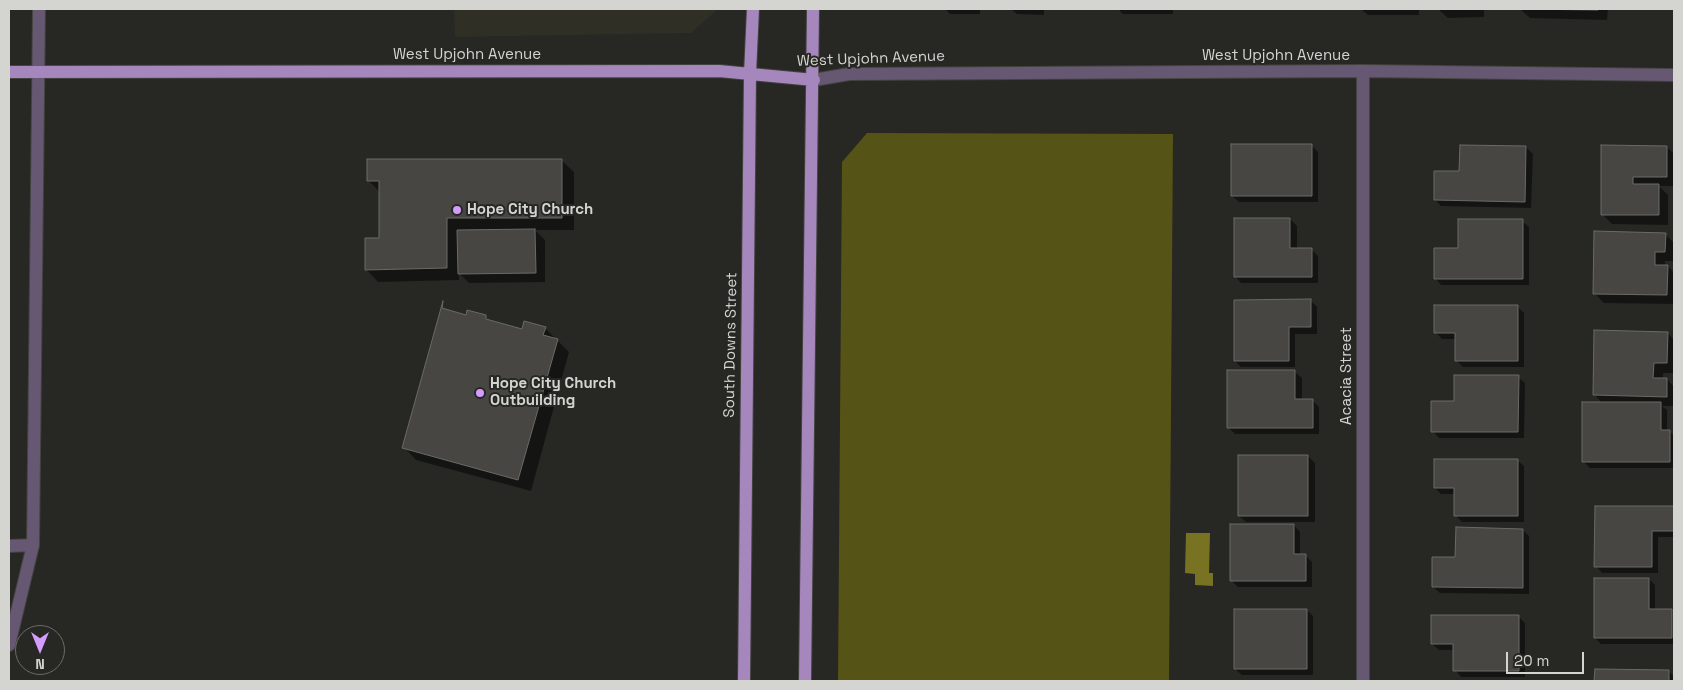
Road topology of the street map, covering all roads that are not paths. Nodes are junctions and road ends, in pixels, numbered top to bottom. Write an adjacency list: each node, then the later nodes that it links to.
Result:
1 (39, 9): 6 (street)
2 (752, 9): 7 (main road, South Downs Street)
3 (814, 9): 9 (main road)
4 (1363, 71): 8 (street, West Upjohn Avenue); 9 (street, West Upjohn Avenue); 15 (street, Acacia Street)
5 (9, 72): 6 (main road, West Upjohn Avenue)
6 (38, 72): 7 (main road, West Upjohn Avenue); 11 (street)
7 (750, 74): 9 (main road, West Upjohn Avenue); 13 (main road, South Downs Street)
8 (1674, 75)
9 (814, 80): 14 (main road)
10 (9, 546): 11 (street)
11 (33, 546): 12 (street)
12 (9, 645)
13 (744, 681)
14 (805, 681)
15 (1363, 681)

